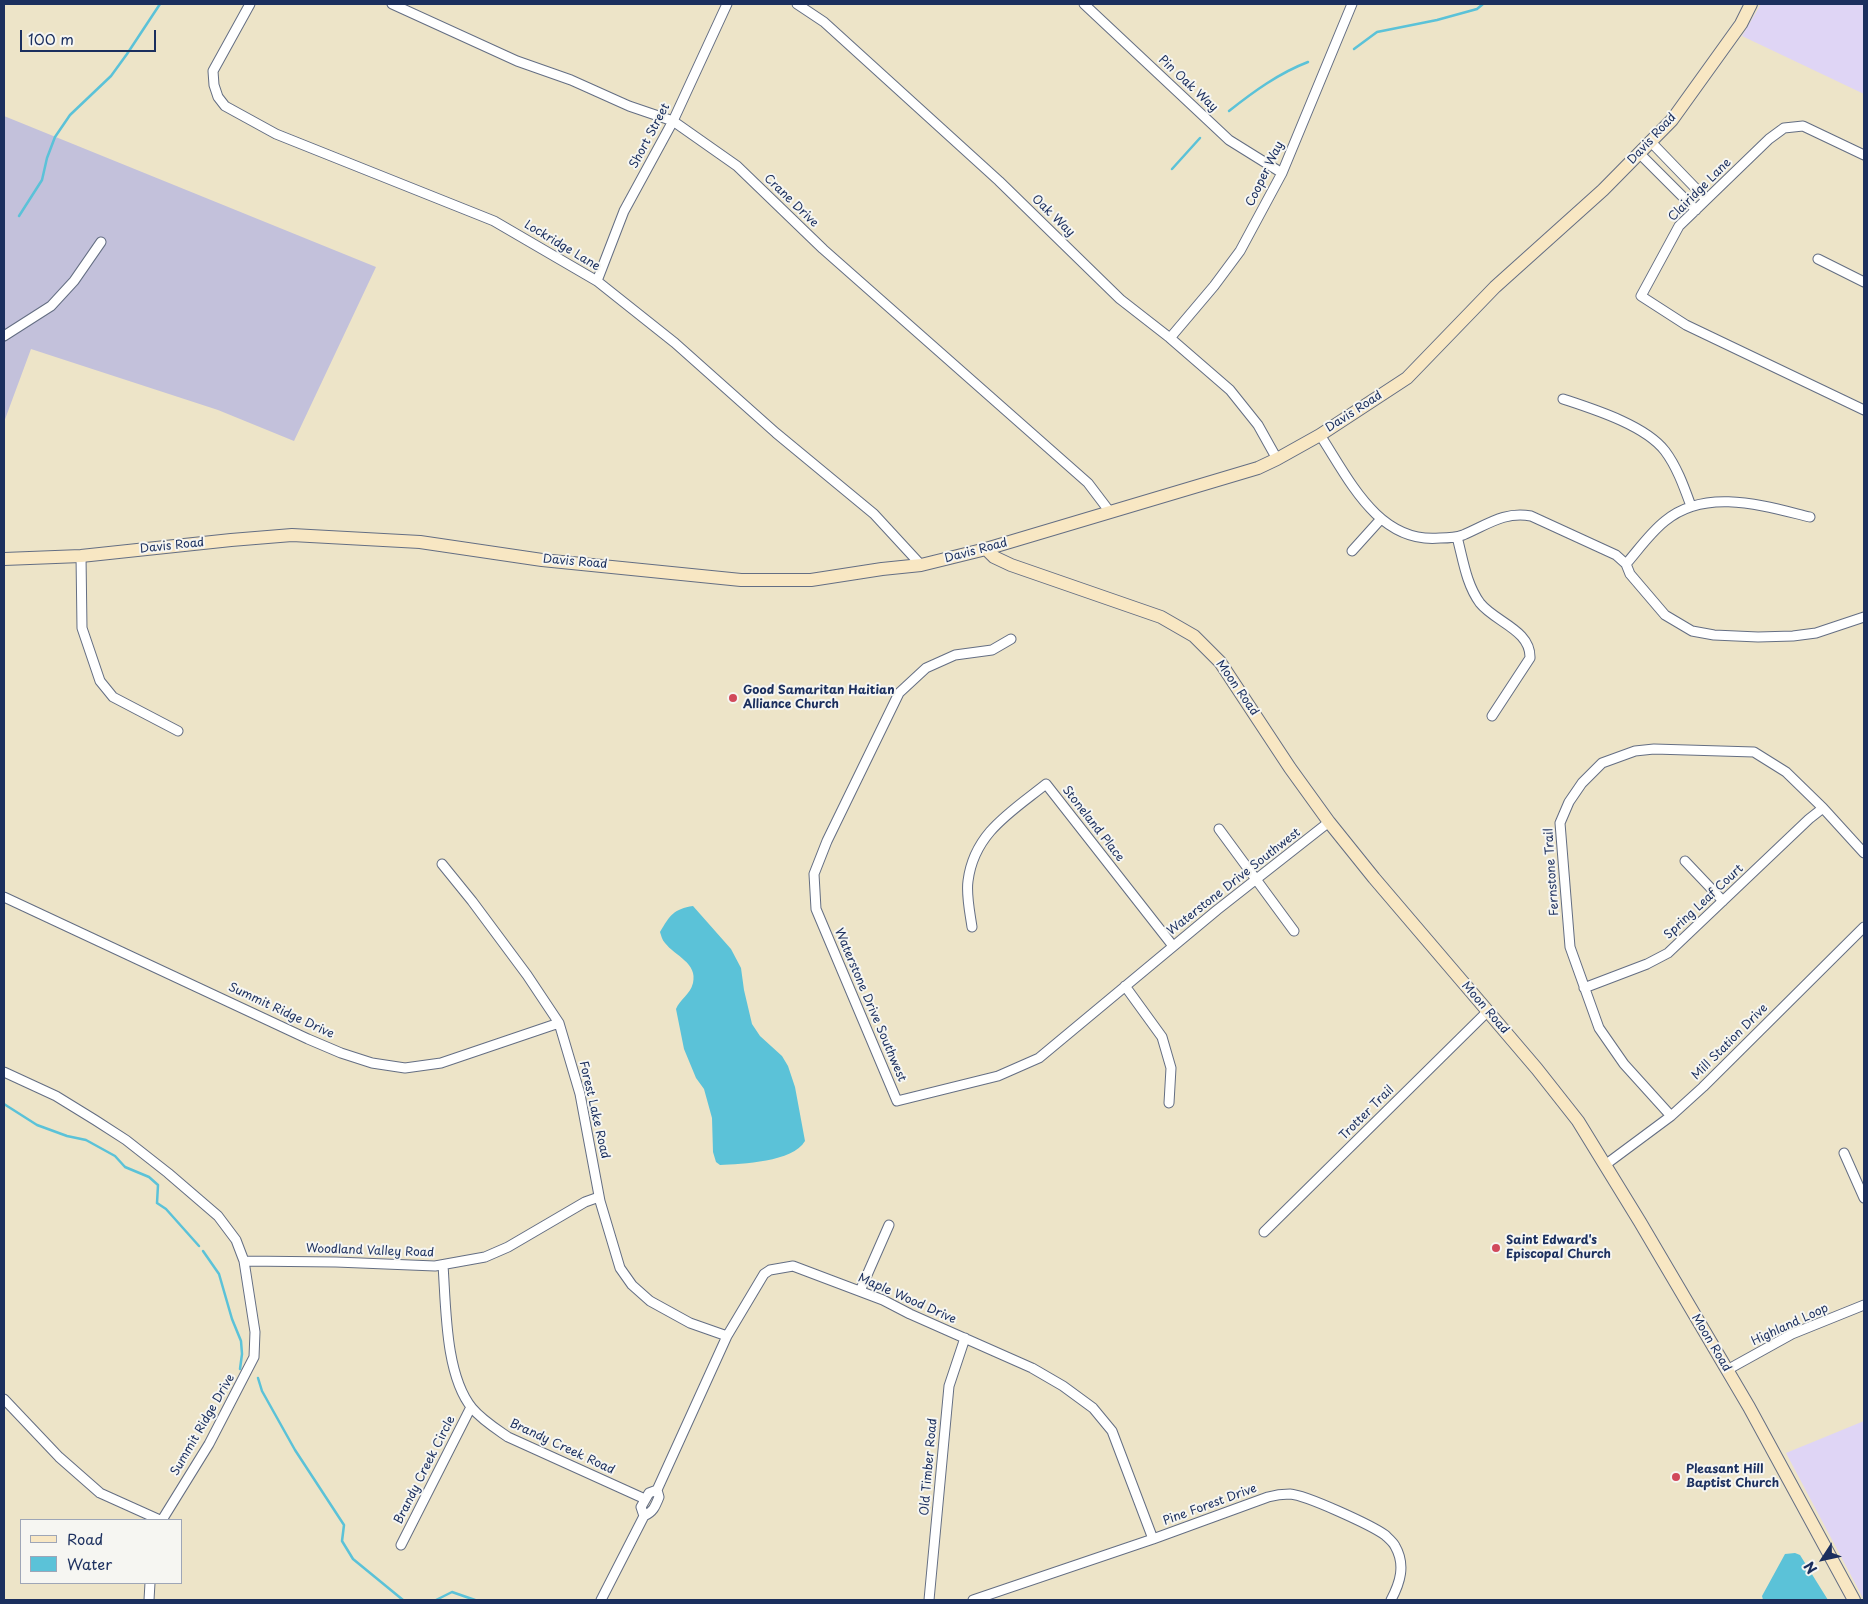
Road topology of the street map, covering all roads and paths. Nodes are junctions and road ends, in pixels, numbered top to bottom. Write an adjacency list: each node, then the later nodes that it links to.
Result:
1 (250, 4): 17 (street, Lockridge Lane)
2 (392, 4): 8 (street, Crane Drive)
3 (727, 4): 8 (street, Short Street)
4 (797, 4): 20 (street, Oak Way)
5 (1084, 4): 12 (street, Pin Oak Way)
6 (1352, 4): 12 (street, Cooper Way)
7 (1751, 4): 9 (street, Davis Road)
8 (673, 121): 17 (street, Short Street); 26 (street, Crane Drive)
9 (1650, 142): 10 (street, Davis Road); 13 (street)
10 (1639, 154): 14 (street); 23 (street, Davis Road)
11 (1864, 155): 13 (street, Clairidge Lane)
12 (1282, 173): 20 (street, Cooper Way)
13 (1706, 199): 14 (street, Clairidge Lane)
14 (1696, 210): 22 (street, Clairidge Lane)
15 (101, 242): 19 (street)
16 (1818, 259): 18 (street)
17 (597, 281): 35 (street, Lockridge Lane)
18 (1864, 282)
19 (4, 336)
20 (1170, 338): 24 (street, Oak Way)
21 (1563, 398): 25 (street)
22 (1864, 410)
23 (1320, 435): 24 (street, Davis Road); 28 (street)
24 (1277, 459): 26 (street, Davis Road)
25 (1691, 506): 27 (street); 34 (street)
26 (1110, 512): 30 (street, Davis Road)
27 (1810, 517)
28 (1380, 520): 29 (street); 31 (street)
29 (1457, 537): 34 (street); 38 (street)
30 (986, 550): 35 (street, Davis Road); 41 (street, Moon Road)
31 (1352, 551)
32 (81, 556): 33 (street, Davis Road); 35 (street, Davis Road); 39 (street)
33 (4, 559)
34 (1626, 564): 36 (street)
35 (921, 565)
36 (1864, 617)
37 (1011, 639): 53 (street, Waterstone Drive Southwest)
38 (1492, 716)
39 (178, 730)
40 (1824, 808): 43 (street, Fernstone Trail); 48 (street, Spring Leaf Court); 54 (street, Fernstone Trail)
41 (1329, 822): 46 (street, Waterstone Drive Southwest); 55 (street, Moon Road)
42 (1219, 829): 46 (street)
43 (1864, 853)
44 (1685, 861): 48 (street)
45 (442, 864): 56 (street, Forest Lake Road)
46 (1256, 879): 51 (street); 52 (street, Waterstone Drive Southwest)
47 (4, 897): 56 (street, Summit Ridge Drive)
48 (1723, 901): 54 (street, Spring Leaf Court)
49 (972, 927): 52 (street, Stoneland Place)
50 (1864, 927): 59 (street, Mill Station Drive)
51 (1294, 931)
52 (1174, 946): 53 (street, Waterstone Drive Southwest)
53 (1125, 986): 58 (street)
54 (1584, 988): 59 (street, Fernstone Trail)
55 (1488, 1011): 61 (street, Moon Road); 65 (street, Trotter Trail)
56 (559, 1023): 62 (street, Forest Lake Road)
57 (4, 1072): 66 (street, Summit Ridge Drive)
58 (1168, 1103)
59 (1671, 1116): 61 (street, Mill Station Drive)
60 (1844, 1153): 63 (street)
61 (1605, 1165): 72 (street, Moon Road)
62 (599, 1196): 67 (street, Woodland Valley Road); 70 (street, Forest Lake Road)
63 (1864, 1198)
64 (889, 1225): 68 (street)
65 (1264, 1232)
66 (244, 1261): 67 (street, Woodland Valley Road); 79 (street, Summit Ridge Drive)
67 (443, 1265): 74 (street, Brandy Creek Road)
68 (860, 1291): 70 (street, Maple Wood Drive); 71 (street, Maple Wood Drive)
69 (1864, 1305): 72 (street, Highland Loop)
70 (726, 1336): 75 (street, Maple Wood Drive)
71 (965, 1338): 80 (street, Maple Wood Drive); 85 (street, Old Timber Road)
72 (1727, 1370): 88 (street, Moon Road)
73 (4, 1399): 78 (street)
74 (471, 1407): 76 (street, Brandy Creek Road); 81 (street, Brandy Creek Circle)
75 (657, 1490): 76 (street, Maple Wood Drive); 77 (street, Maple Wood Drive)
76 (645, 1499): 77 (street, Maple Wood Drive)
77 (644, 1516): 84 (street, Maple Wood Drive)
78 (159, 1519)
79 (162, 1519)
80 (1153, 1539): 86 (street, Pine Forest Drive); 87 (street, Pine Forest Drive)
81 (401, 1545)
82 (150, 1584): 83 (street)
83 (149, 1600)
84 (601, 1600)
85 (929, 1600)
86 (973, 1600)
87 (1391, 1600)
88 (1854, 1600)

